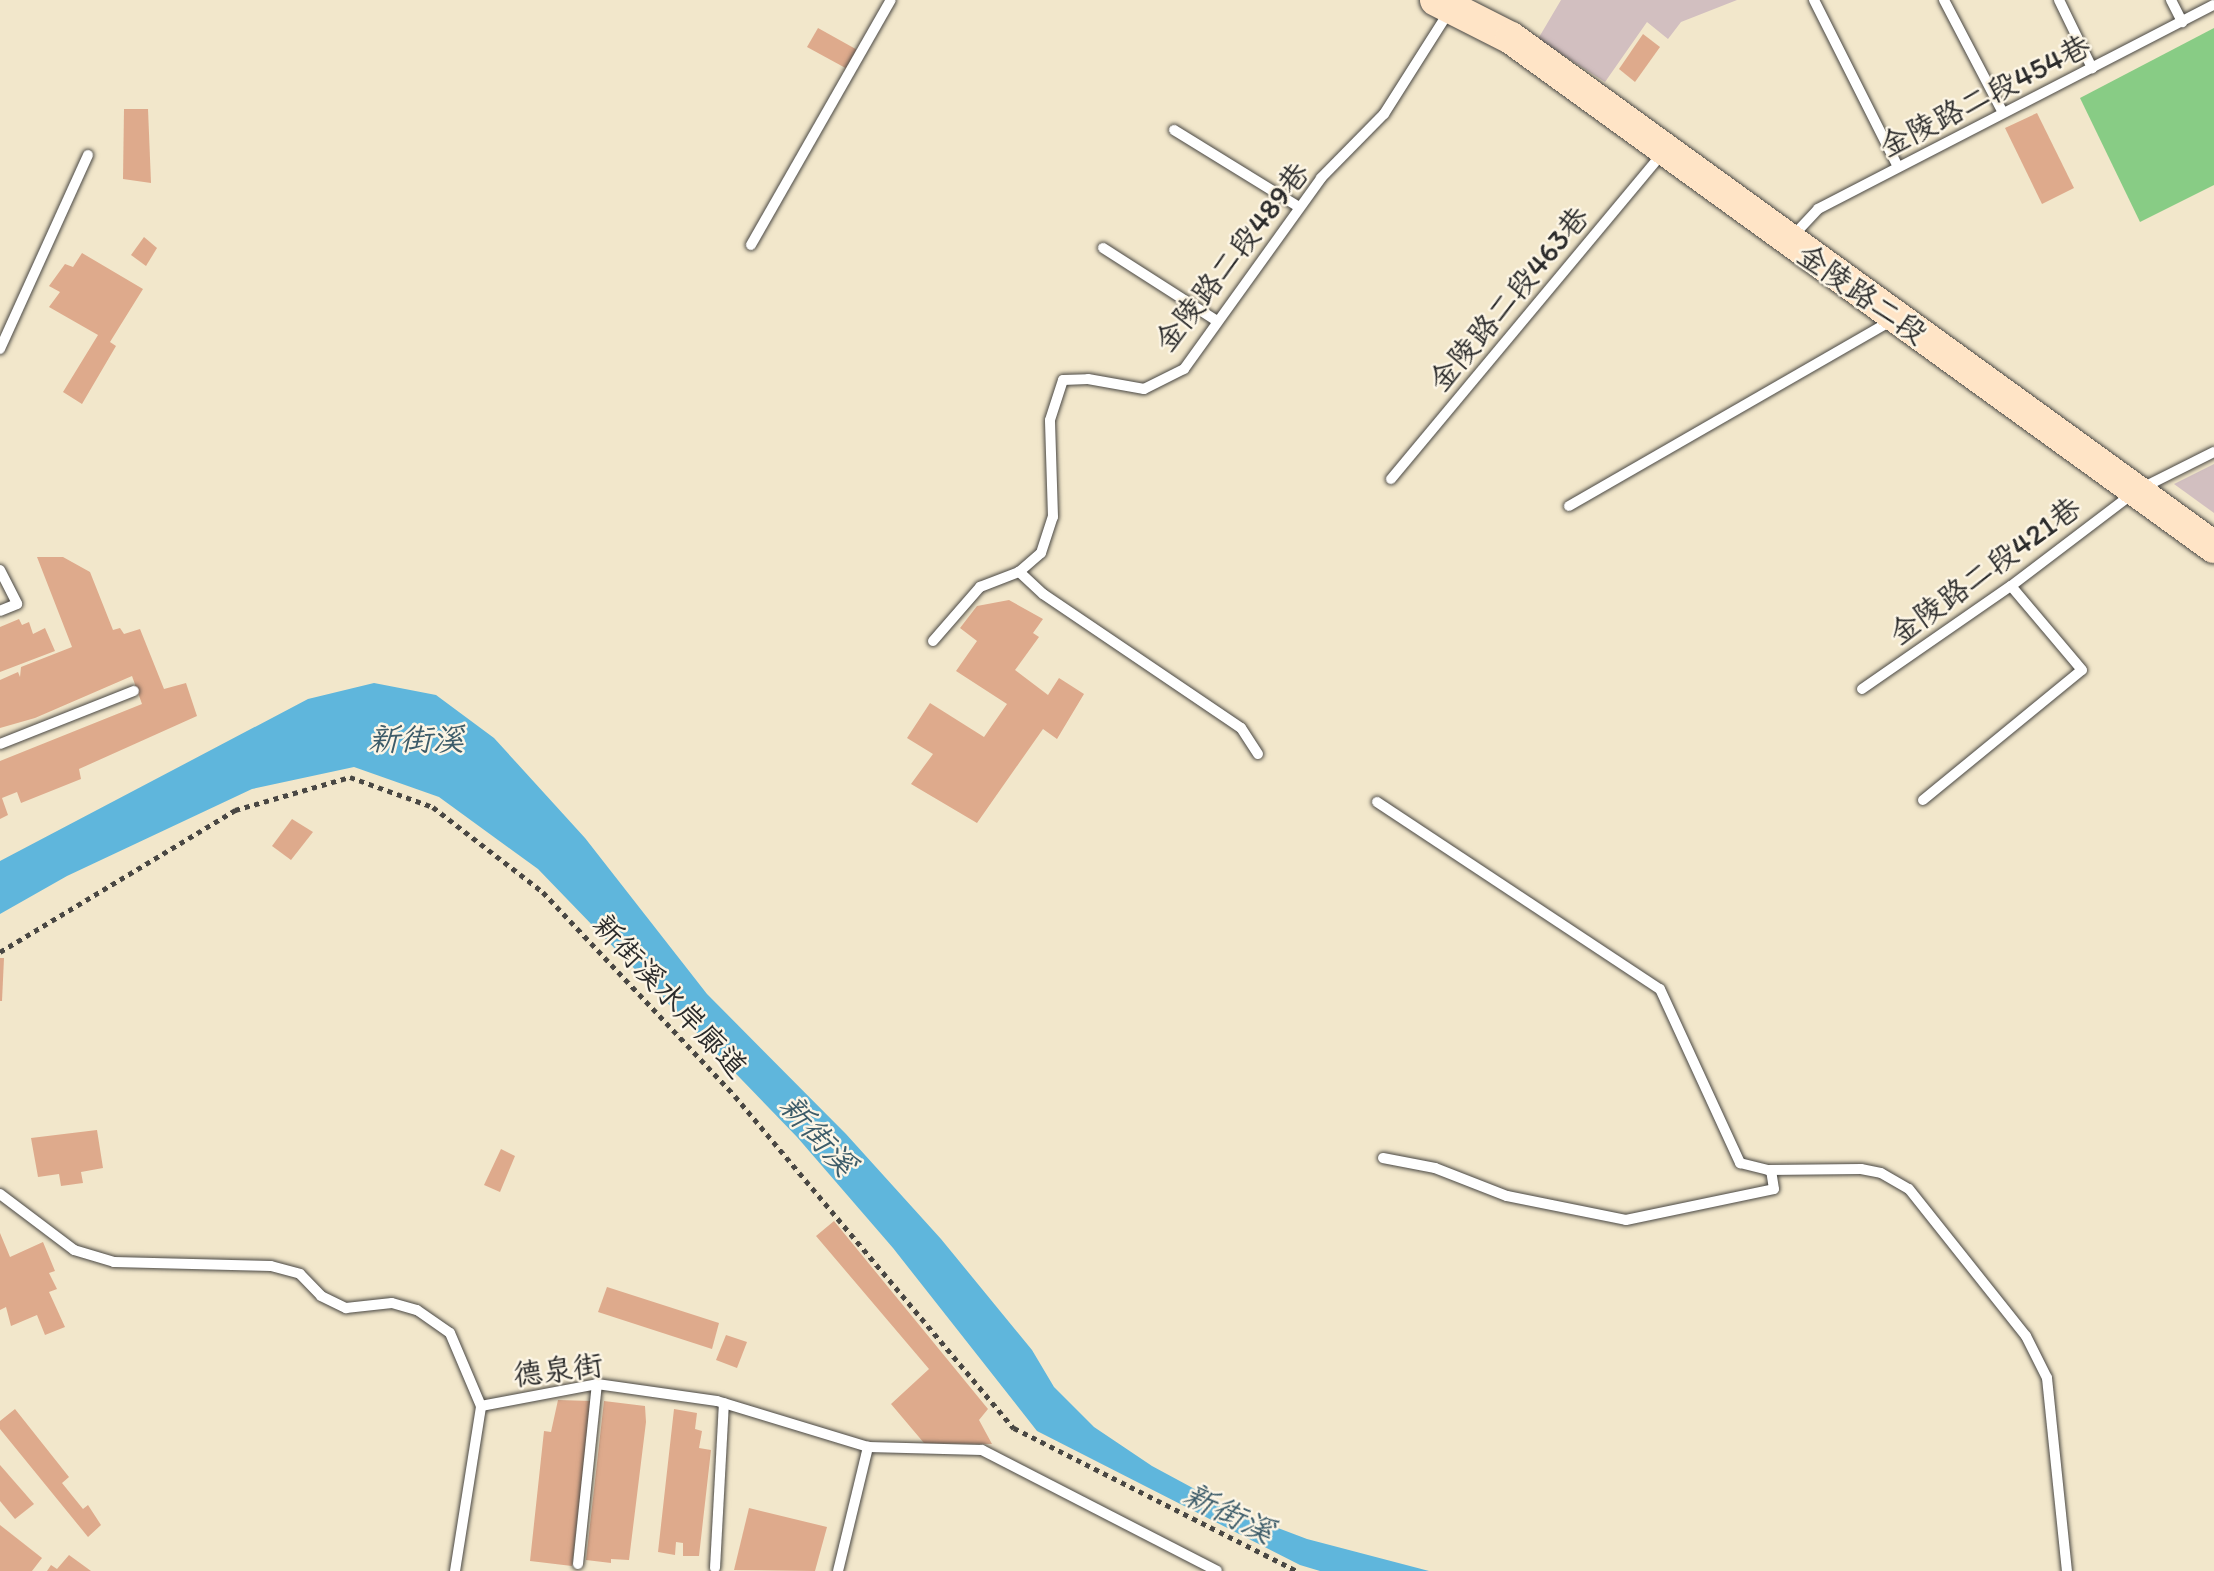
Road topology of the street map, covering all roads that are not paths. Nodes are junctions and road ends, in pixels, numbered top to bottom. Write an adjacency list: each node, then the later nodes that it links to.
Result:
1 (891, 0): 17 (lane)
2 (1814, 0): 14 (lane)
3 (1944, 0): 10 (lane)
4 (2059, 0): 9 (lane)
5 (2171, 0): 8 (lane)
6 (1444, 4): 12 (main road, 金陵路二段); 15 (lane, 金陵路二段489巷)
7 (2214, 5): 8 (lane, 金陵路二段454巷)
8 (2182, 22): 9 (lane, 金陵路二段454巷)
9 (2092, 68): 10 (lane, 金陵路二段454巷)
10 (2003, 113): 14 (lane, 金陵路二段454巷)
11 (1174, 130): 15 (lane)
12 (1665, 150): 16 (main road, 金陵路二段); 23 (lane, 金陵路二段463巷)
13 (88, 155): 21 (lane)
14 (1898, 167): 16 (lane, 金陵路二段454巷)
15 (1299, 207): 20 (lane, 金陵路二段489巷)
16 (1787, 242): 19 (main road, 金陵路二段)
17 (751, 246)
18 (1103, 248): 20 (lane)
19 (1897, 318): 24 (main road, 金陵路二段); 25 (lane)
20 (1217, 321): 28 (lane, 金陵路二段489巷)
21 (0, 349)
22 (2214, 452): 24 (lane, 金陵路二段421巷)
23 (1391, 479)
24 (2136, 491): 26 (main road, 金陵路二段); 29 (lane, 金陵路二段421巷)
25 (1569, 506)
26 (2214, 547)
27 (0, 570): 30 (lane)
28 (1019, 572): 31 (lane); 35 (lane)
29 (2011, 586): 32 (lane, 金陵路二段421巷); 36 (lane)
30 (0, 611)
31 (933, 641)
32 (1862, 689)
33 (134, 691): 34 (lane)
34 (0, 744)
35 (1258, 754)
36 (1923, 800)
37 (1377, 802): 39 (lane)
38 (1383, 1158): 39 (lane)
39 (1771, 1170): 50 (lane)
40 (0, 1194): 43 (lane, 德泉街)
41 (597, 1384): 42 (lane, 德泉街); 43 (lane, 德泉街); 45 (lane)
42 (724, 1403): 44 (lane, 德泉街); 46 (lane)
43 (481, 1406): 47 (lane)
44 (867, 1447): 48 (lane); 49 (lane, 德泉街)
45 (578, 1564)
46 (715, 1568)
47 (455, 1571)
48 (838, 1571)
49 (1217, 1571)
50 (2067, 1571)

